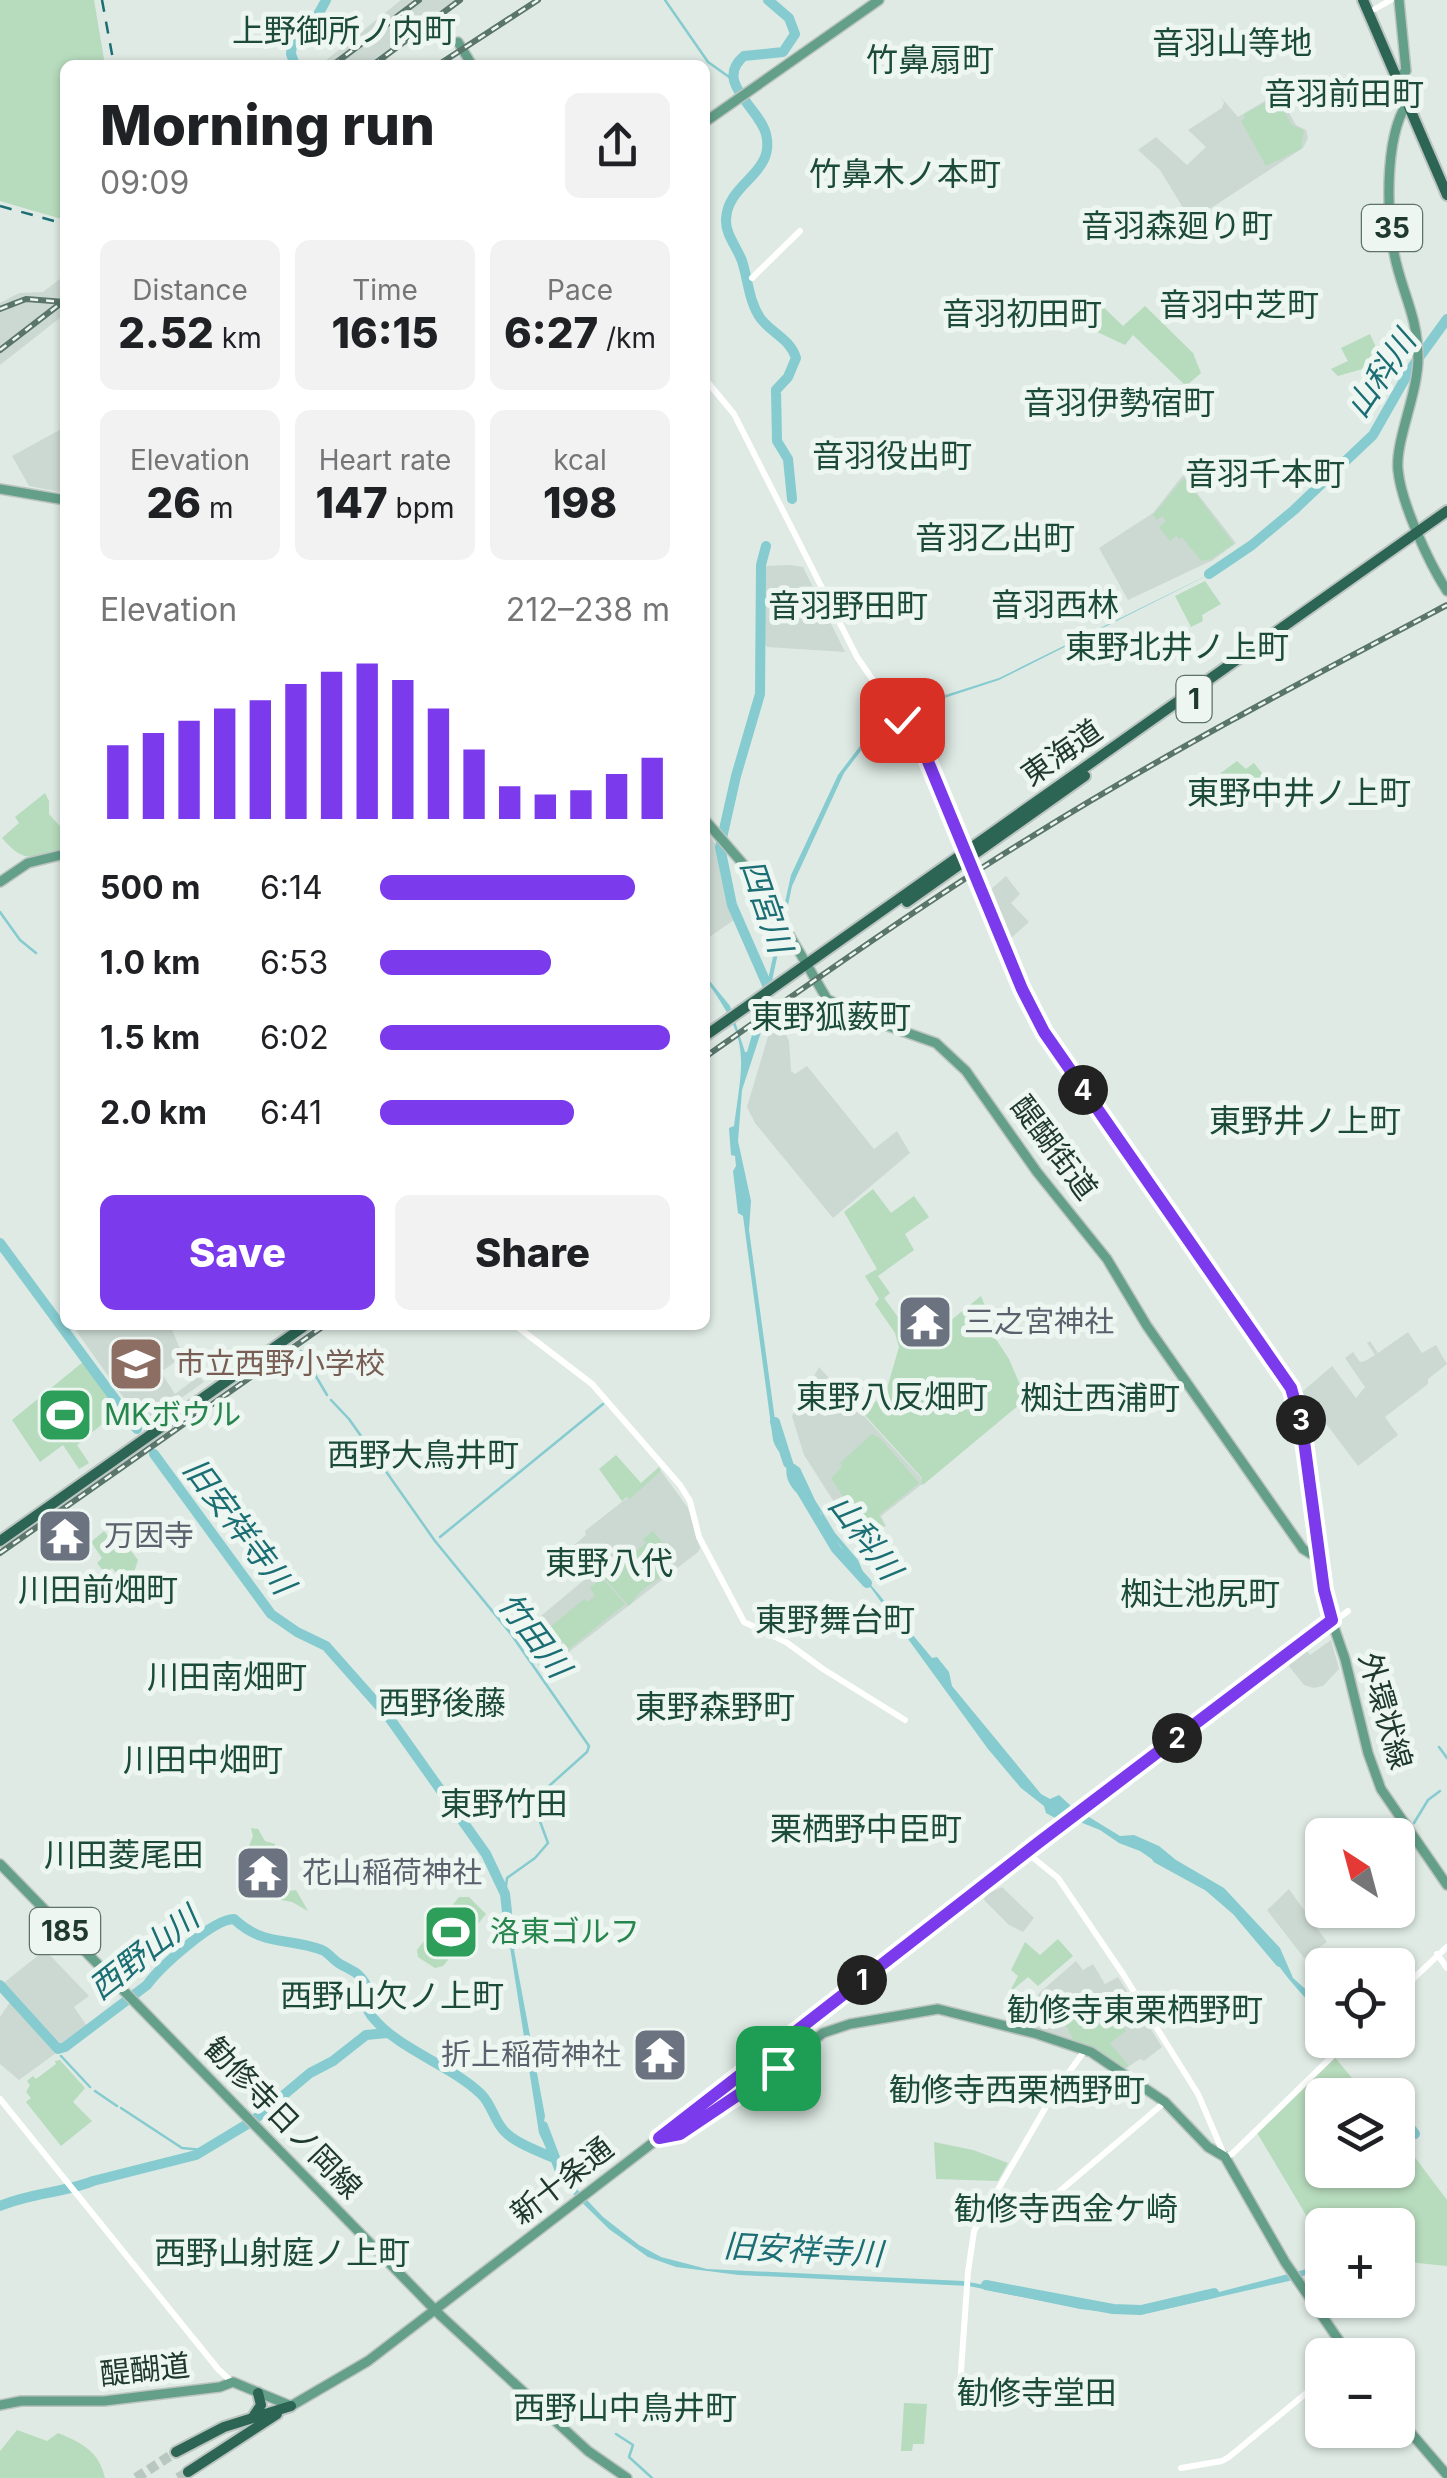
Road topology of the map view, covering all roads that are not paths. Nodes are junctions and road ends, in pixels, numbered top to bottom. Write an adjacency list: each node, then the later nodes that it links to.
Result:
1 (878, 0): 9 (main road)
2 (1391, 0): 4 (street)
3 (1399, 0): 7 (main road)
4 (1370, 3): 7 (highway)
5 (458, 42): 6 (main road)
6 (469, 60)
7 (1400, 77): 8 (highway)
8 (1410, 99): 10 (highway); 11 (highway); 19 (main road, 35)
9 (710, 118)
10 (1447, 179)
11 (1447, 194)
12 (800, 231): 13 (street)
13 (752, 278)
14 (710, 385): 23 (street, 外環状線)
15 (0, 489): 16 (main road)
16 (60, 499)
17 (1447, 511): 19 (highway, 東海道 / 1)
18 (1447, 519): 19 (highway, 東海道 / 1)
19 (1419, 535): 20 (main road, 35); 23 (highway, 東海道 / 1)
20 (1447, 591)
21 (710, 826): 25 (main road, 醍醐街道)
22 (60, 855): 24 (main road)
23 (966, 856): 25 (highway, 東海道 / 1); 32 (street, 外環状線)
24 (0, 882)
25 (807, 968): 26 (highway, 東海道 / 1); 32 (main road, 醍醐街道)
26 (710, 1036)
27 (287, 1330): 30 (highway)
28 (299, 1330): 31 (highway)
29 (522, 1330): 35 (street)
30 (0, 1533)
31 (0, 1541)
32 (1322, 1554): 34 (main road, 外環状線)
33 (1348, 1611): 34 (street, 新十条通)
34 (1332, 1620): 36 (street, 新十条通); 38 (main road, 外環状線)
35 (905, 1720)
36 (1026, 1852): 47 (street, 新十条通); 48 (street)
37 (0, 1864): 50 (main road, 勧修寺日ノ岡線 / 185)
38 (1447, 1885)
39 (1447, 1947): 40 (street)
40 (1437, 1954): 41 (street); 42 (street)
41 (1447, 1968)
42 (1415, 1976)
43 (1085, 2050): 46 (main road); 47 (main road); 55 (street)
44 (1331, 2058): 48 (street)
45 (0, 2098): 52 (street)
46 (1165, 2102): 48 (main road); 49 (street)
47 (659, 2138): 50 (main road, 新十条通)
48 (1225, 2157): 51 (main road)
49 (1041, 2207)
50 (436, 2310): 57 (main road, 新十条通); 64 (main road, 勧修寺日ノ岡線 / 185)
51 (1337, 2338)
52 (234, 2382): 53 (main road, 醍醐道); 56 (main road, 醍醐道)
53 (258, 2392): 57 (main road, 醍醐道); 58 (highway)
54 (1305, 2396): 61 (street)
55 (958, 2400)
56 (0, 2405)
57 (291, 2406): 58 (highway); 62 (highway)
58 (252, 2417): 60 (highway)
59 (1415, 2438): 63 (main road)
60 (176, 2452)
61 (1181, 2468)
62 (188, 2472)
63 (1447, 2475)
64 (627, 2478)

